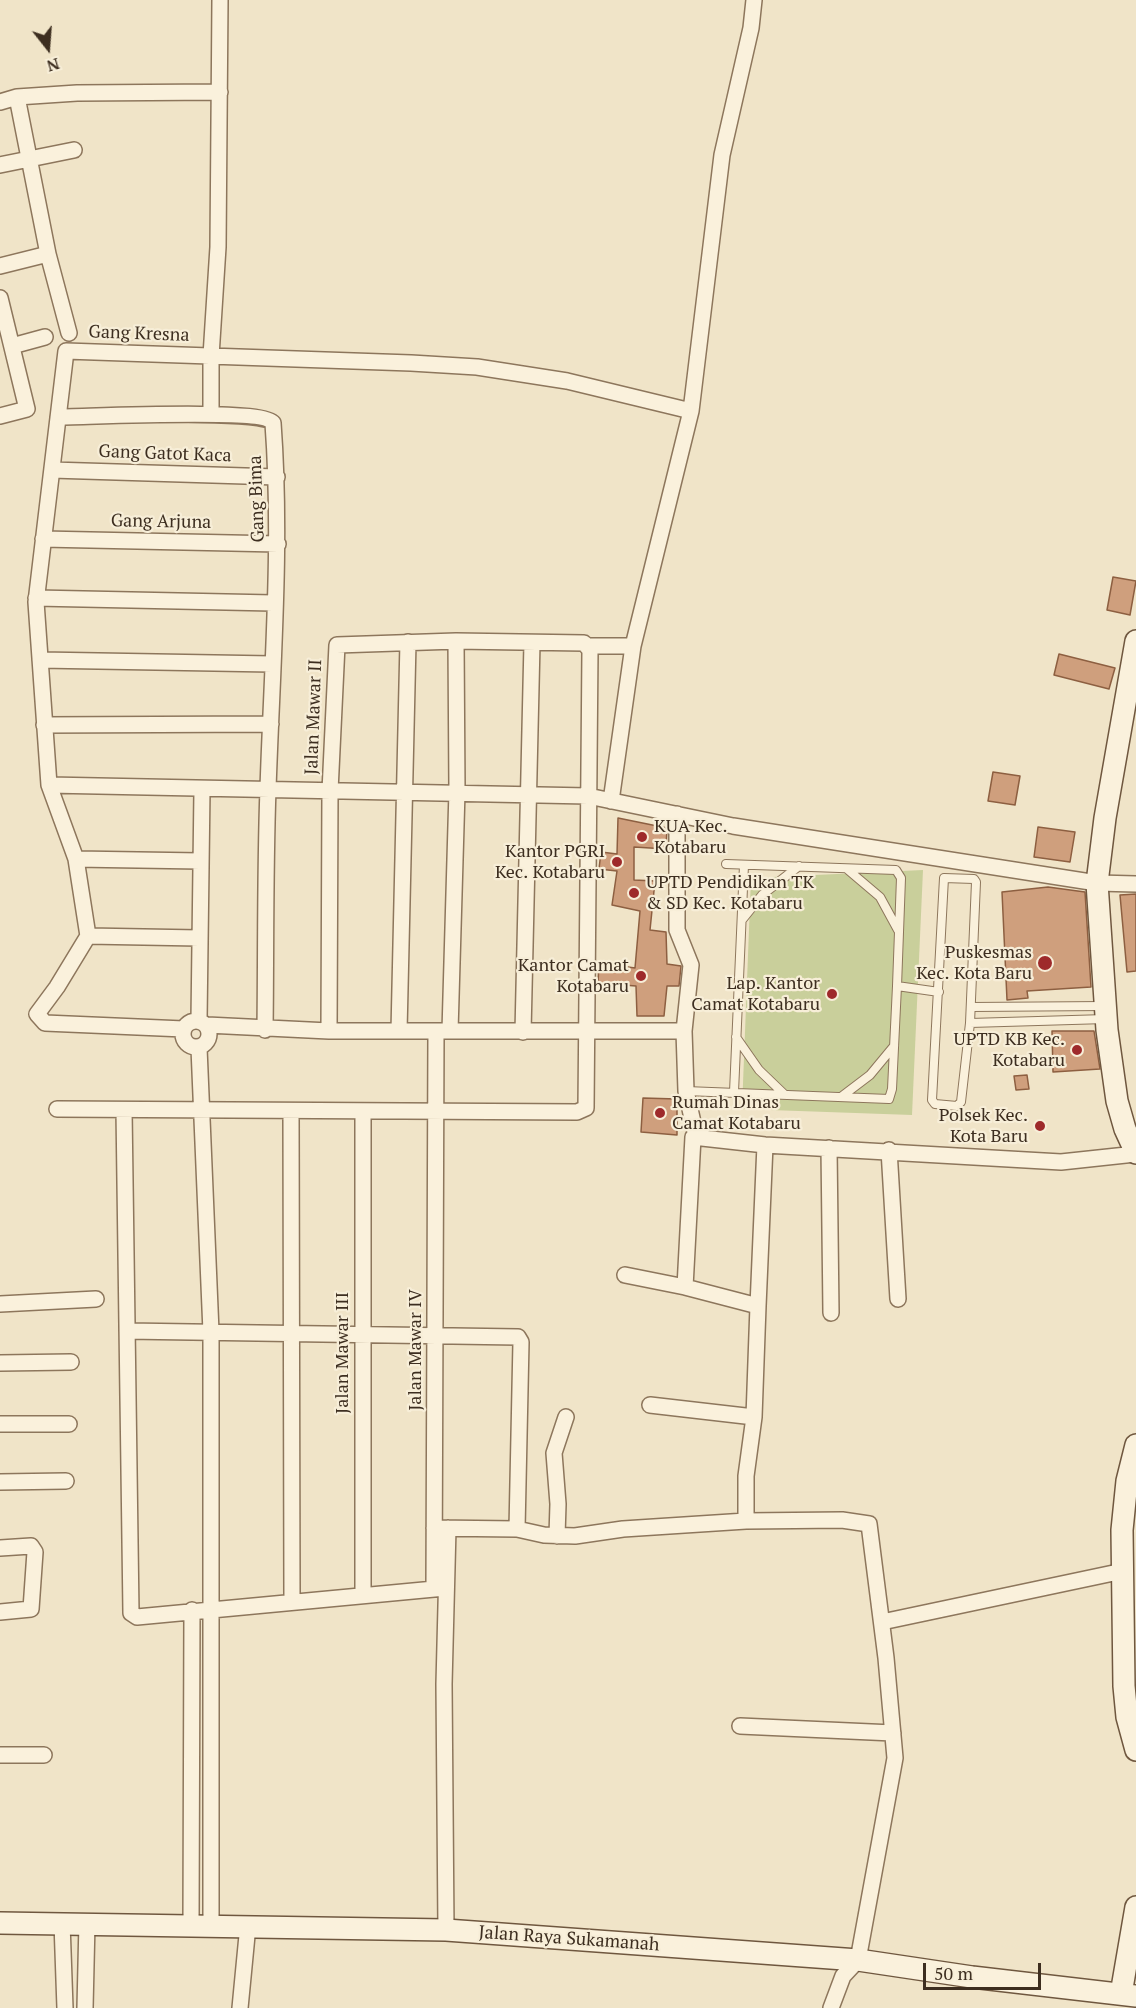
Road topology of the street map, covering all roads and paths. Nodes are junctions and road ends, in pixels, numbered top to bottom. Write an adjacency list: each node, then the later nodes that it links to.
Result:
1 (220, 0): 3 (street)
2 (754, 0): 16 (street)
3 (220, 92): 4 (street); 15 (street)
4 (17, 97): 5 (street); 7 (street)
5 (0, 102)
6 (74, 150): 7 (street)
7 (30, 158): 8 (street); 9 (street)
8 (0, 165)
9 (48, 254): 10 (street); 12 (street)
10 (0, 266)
11 (0, 298): 14 (street)
12 (69, 333)
13 (45, 337): 14 (street)
14 (12, 346): 18 (street)
15 (211, 356): 16 (street, Gang Kresna); 17 (street); 19 (street, Gang Kresna)
16 (691, 411): 31 (street)
17 (211, 414): 19 (street, Gang Bima); 21 (street, Gang Bima)
18 (0, 416)
19 (58, 417): 20 (street)
20 (52, 470): 21 (street, Gang Gatot Kaca); 22 (street)
21 (277, 477): 23 (street, Gang Bima)
22 (43, 539): 23 (street, Gang Arjuna); 24 (street)
23 (278, 544): 25 (street, Gang Bima)
24 (36, 598): 25 (street); 32 (street)
25 (273, 603): 33 (street, Gang Bima)
26 (456, 641): 28 (street); 29 (street); 40 (street, Jalan Mawar IV)
27 (1136, 641): 52 (street)
28 (408, 642): 39 (street, Jalan Mawar II); 41 (street)
29 (532, 643): 30 (street); 42 (street)
30 (588, 646): 31 (street); 43 (street)
31 (633, 646): 44 (street)
32 (40, 660): 33 (street); 35 (street)
33 (272, 664): 34 (street, Gang Bima)
34 (271, 724): 35 (street); 38 (street, Gang Bima)
35 (44, 725): 36 (street)
36 (49, 785): 37 (street); 46 (street)
37 (202, 790): 38 (street); 47 (street)
38 (268, 790): 39 (street); 65 (street, Gang Bima)
39 (330, 791): 41 (street); 66 (street)
40 (458, 791): 41 (street); 42 (street); 68 (street, Jalan Mawar IV)
41 (405, 793): 67 (street)
42 (529, 795): 43 (street); 70 (street)
43 (588, 796): 44 (street); 71 (street)
44 (611, 801): 45 (street)
45 (677, 814): 52 (street); 69 (street)
46 (76, 859): 47 (street); 56 (street)
47 (200, 861): 57 (street)
48 (726, 864): 49 (lane)
49 (744, 865): 50 (lane); 54 (lane)
50 (799, 866): 51 (lane); 54 (lane)
51 (846, 868): 55 (lane); 55 (lane)
52 (1097, 882): 53 (street); 61 (street)
53 (1136, 884)
54 (742, 920): 72 (lane)
55 (899, 934): 58 (lane)
56 (88, 936): 57 (street); 64 (street)
57 (199, 938): 62 (street)
58 (897, 986): 59 (lane); 73 (lane)
59 (939, 992): 60 (lane); 63 (lane)
60 (971, 1007): 61 (lane); 63 (lane)
61 (1107, 1012): 63 (lane); 89 (street)
62 (203, 1023): 64 (street); 65 (street); 74 (street)
63 (970, 1023)
64 (184, 1029): 74 (street)
65 (265, 1030): 66 (street)
66 (329, 1031): 67 (street)
67 (399, 1031): 68 (street)
68 (443, 1031): 70 (street); 84 (street, Jalan Mawar IV)
69 (684, 1031): 71 (street); 75 (street)
70 (523, 1032): 71 (street)
71 (586, 1032): 84 (street)
72 (736, 1037): 76 (lane); 77 (lane)
73 (894, 1047): 78 (lane); 78 (lane)
74 (199, 1048): 80 (street)
75 (686, 1091): 76 (lane); 85 (street)
76 (734, 1092): 77 (lane)
77 (784, 1094): 78 (lane)
78 (841, 1097)
79 (57, 1109): 81 (street)
80 (201, 1109): 81 (street); 82 (street); 98 (street)
81 (124, 1110): 97 (street)
82 (291, 1111): 83 (street); 99 (street)
83 (363, 1111): 84 (street); 100 (street, Jalan Mawar III)
84 (436, 1112): 101 (street, Jalan Mawar IV)
85 (696, 1136): 86 (street); 91 (street)
86 (765, 1145): 87 (street); 95 (street)
87 (829, 1148): 88 (street); 96 (street)
88 (889, 1150): 89 (street); 93 (street)
89 (1136, 1153)
90 (625, 1275): 91 (street)
91 (684, 1287): 95 (street)
92 (96, 1299): 94 (street)
93 (898, 1299)
94 (0, 1304)
95 (758, 1306): 106 (street)
96 (831, 1313)
97 (127, 1331): 98 (street); 122 (street)
98 (211, 1332): 99 (street); 121 (street)
99 (291, 1333): 100 (street); 120 (street)
100 (363, 1334): 101 (street); 119 (street, Jalan Mawar III)
101 (435, 1335): 113 (street, Jalan Mawar IV); 114 (street)
102 (71, 1362): 103 (street)
103 (0, 1363)
104 (650, 1405): 106 (street)
105 (566, 1417): 115 (street)
106 (754, 1417): 112 (street)
107 (0, 1424): 108 (street)
108 (69, 1424)
109 (1136, 1445): 117 (street)
110 (66, 1481): 111 (street)
111 (0, 1482)
112 (746, 1521): 115 (street); 124 (street)
113 (441, 1528): 114 (street); 118 (street, Jalan Mawar IV)
114 (517, 1529): 115 (street)
115 (557, 1536)
116 (0, 1548): 123 (street)
117 (1123, 1571): 124 (street); 127 (street)
118 (440, 1589): 119 (street); 136 (street, Jalan Mawar IV)
119 (363, 1595): 120 (street)
120 (292, 1602): 121 (street)
121 (211, 1609): 122 (street); 134 (street)
122 (192, 1610): 134 (street)
123 (0, 1612)
124 (882, 1622): 126 (street)
125 (740, 1726): 126 (street)
126 (893, 1733): 137 (street)
127 (1136, 1750)
128 (0, 1755): 129 (street)
129 (44, 1755)
130 (1136, 1907): 138 (street)
131 (87, 1922): 133 (street, Jalan Raya Sukamanah); 134 (street, Jalan Raya Sukamanah); 140 (street)
132 (0, 1923): 133 (street, Jalan Raya Sukamanah)
133 (62, 1923): 139 (street)
134 (201, 1925): 135 (street, Jalan Raya Sukamanah)
135 (248, 1925): 136 (street, Jalan Raya Sukamanah); 141 (street)
136 (446, 1930): 137 (street, Jalan Raya Sukamanah)
137 (858, 1960): 138 (street, Jalan Raya Sukamanah); 142 (street)
138 (1125, 1999)
139 (65, 2008)
140 (85, 2008)
141 (240, 2008)
142 (831, 2008)

